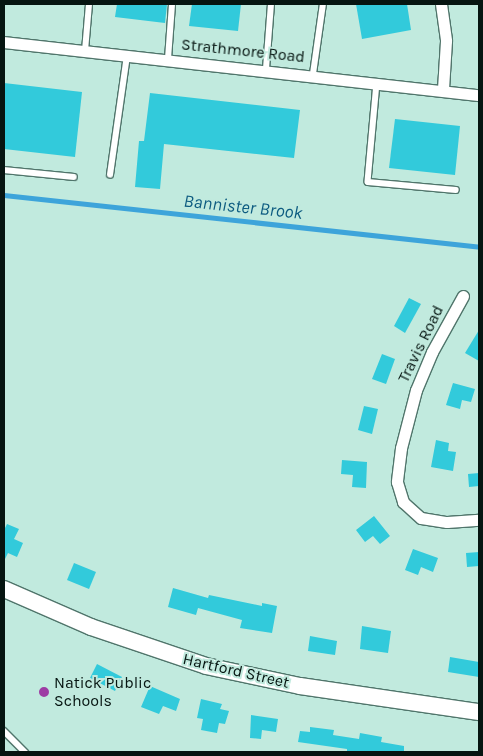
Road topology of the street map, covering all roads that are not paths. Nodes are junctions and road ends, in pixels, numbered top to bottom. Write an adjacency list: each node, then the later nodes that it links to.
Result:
1 (89, 4): 7 (lane)
2 (172, 4): 9 (lane)
3 (271, 4): 10 (lane)
4 (323, 4): 11 (lane)
5 (441, 4): 13 (street)
6 (4, 42): 7 (street, Strathmore Road)
7 (85, 51): 8 (street, Strathmore Road)
8 (127, 55): 9 (street, Strathmore Road); 16 (lane)
9 (168, 59): 10 (street, Strathmore Road)
10 (266, 69): 11 (street, Strathmore Road)
11 (313, 74): 12 (street, Strathmore Road)
12 (377, 81): 13 (street, Strathmore Road); 18 (lane)
13 (443, 89): 14 (street, Strathmore Road)
14 (479, 95)
15 (4, 170): 17 (lane)
16 (110, 175)
17 (74, 177)
18 (456, 190)
19 (463, 296): 20 (street, Travis Road)
20 (479, 520)
21 (4, 589): 22 (street, Hartford Street)
22 (479, 712)
23 (4, 731): 24 (lane)
24 (25, 752)

